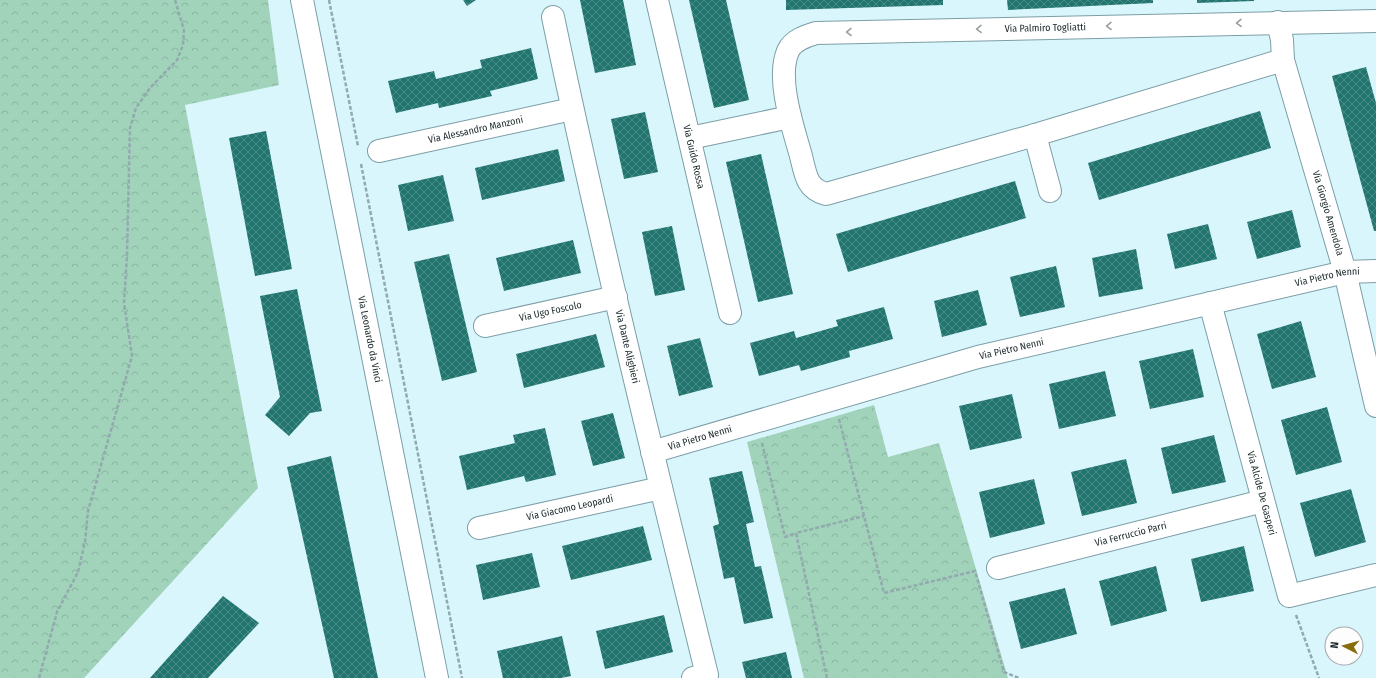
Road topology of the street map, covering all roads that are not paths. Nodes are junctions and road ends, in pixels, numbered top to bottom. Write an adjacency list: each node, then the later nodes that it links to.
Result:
1 (302, 0): 27 (street, Via Leonardo da Vinci)
2 (657, 0): 10 (street, Via Guido Rossa)
3 (553, 17): 7 (street, Via Dante Alighieri)
4 (1376, 21): 5 (street, Via Palmiro Togliatti)
5 (1278, 22): 6 (street, Via Giorgio Amendola); 8 (street, Via Palmiro Togliatti, one-way to 8)
6 (1283, 60): 9 (street, Via Palmiro Togliatti); 14 (street, Via Giorgio Amendola)
7 (572, 109): 11 (street, Via Alessandro Manzoni); 15 (street, Via Dante Alighieri)
8 (790, 117): 9 (street, Via Palmiro Togliatti); 10 (street)
9 (1035, 135): 12 (street)
10 (690, 138): 17 (street, Via Guido Rossa)
11 (366, 154)
12 (1050, 191)
13 (1376, 271): 14 (street, Via Pietro Nenni)
14 (1345, 272): 16 (street, Via Pietro Nenni); 19 (street, Via Giorgio Amendola)
15 (616, 297): 18 (street, Via Ugo Foscolo); 20 (street, Via Dante Alighieri)
16 (1210, 303): 20 (street, Via Pietro Nenni); 22 (street, Via Alcide De Gasperi)
17 (730, 313)
18 (485, 326)
19 (1376, 406)
20 (652, 452): 21 (street, Via Dante Alighieri)
21 (661, 488): 23 (street, Via Giacomo Leopardi); 26 (street, Via Dante Alighieri)
22 (1264, 501): 24 (street, Via Ferruccio Parri); 25 (street, Via Alcide De Gasperi)
23 (479, 528)
24 (998, 568)
25 (1376, 575)
26 (700, 676)
27 (436, 678)

